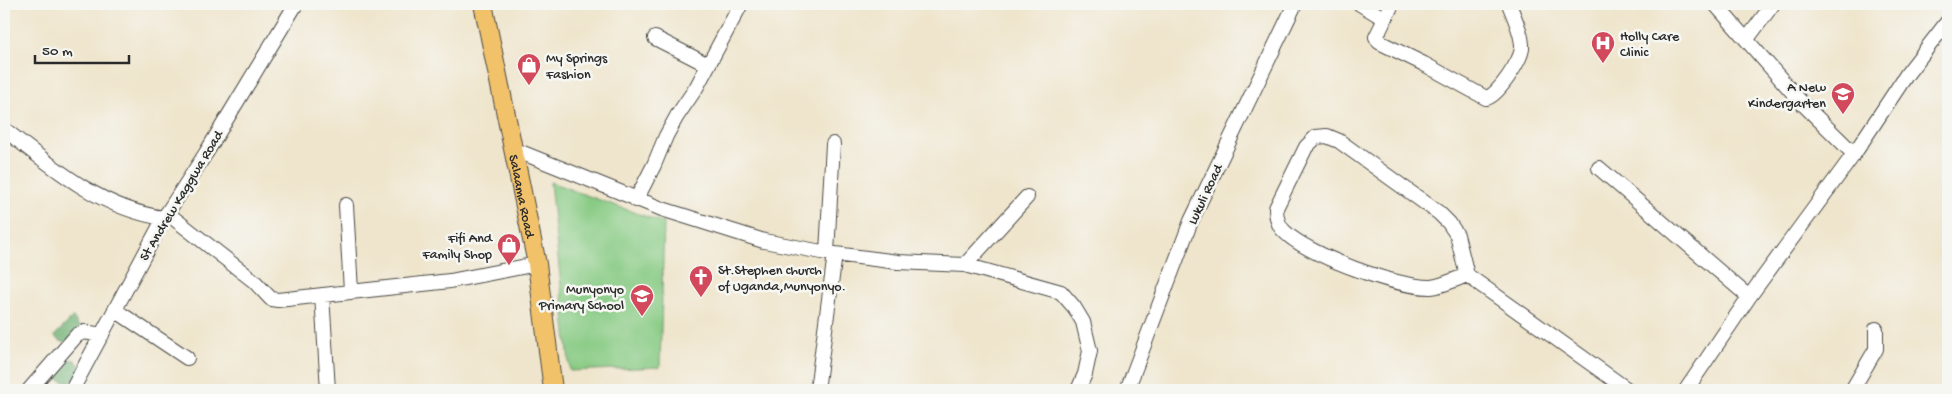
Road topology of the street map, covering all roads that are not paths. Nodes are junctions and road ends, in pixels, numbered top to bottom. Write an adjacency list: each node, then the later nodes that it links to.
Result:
1 (483, 4): 17 (main road, Salaama Road)
2 (741, 4): 14 (street)
3 (1296, 4): 41 (street, Lukuli Road)
4 (1360, 4): 10 (street)
5 (1392, 4): 10 (street)
6 (1509, 4): 10 (street)
7 (1715, 4): 13 (street)
8 (1773, 4): 13 (street)
9 (292, 5): 23 (street, St Andrew Kaggwa Road)
10 (1385, 19)
11 (1948, 21): 18 (street)
12 (655, 38): 14 (street)
13 (1747, 39): 18 (street)
14 (708, 65): 21 (street)
15 (4, 129): 23 (street)
16 (833, 144): 24 (street)
17 (513, 149): 21 (street); 25 (main road, Salaama Road)
18 (1854, 154): 30 (street)
19 (1599, 168): 30 (street)
20 (1028, 196): 26 (street)
21 (636, 200): 24 (street)
22 (346, 205): 28 (street)
23 (165, 216): 29 (street); 31 (street, St Andrew Kaggwa Road)
24 (831, 253): 26 (street); 39 (street)
25 (537, 264): 28 (street); 38 (main road, Salaama Road)
26 (965, 265): 40 (street)
27 (1467, 275): 27 (street); 42 (street)
28 (351, 291): 29 (street)
29 (322, 295): 37 (street)
30 (1749, 297): 43 (street)
31 (115, 310): 33 (street, St Andrew Kaggwa Road); 34 (street)
32 (1876, 329): 44 (street)
33 (102, 335): 35 (street); 36 (street, St Andrew Kaggwa Road)
34 (187, 358)
35 (29, 390)
36 (72, 390)
37 (328, 390)
38 (553, 390)
39 (817, 390)
40 (1078, 390)
41 (1127, 390)
42 (1628, 390)
43 (1686, 390)
44 (1853, 390)

